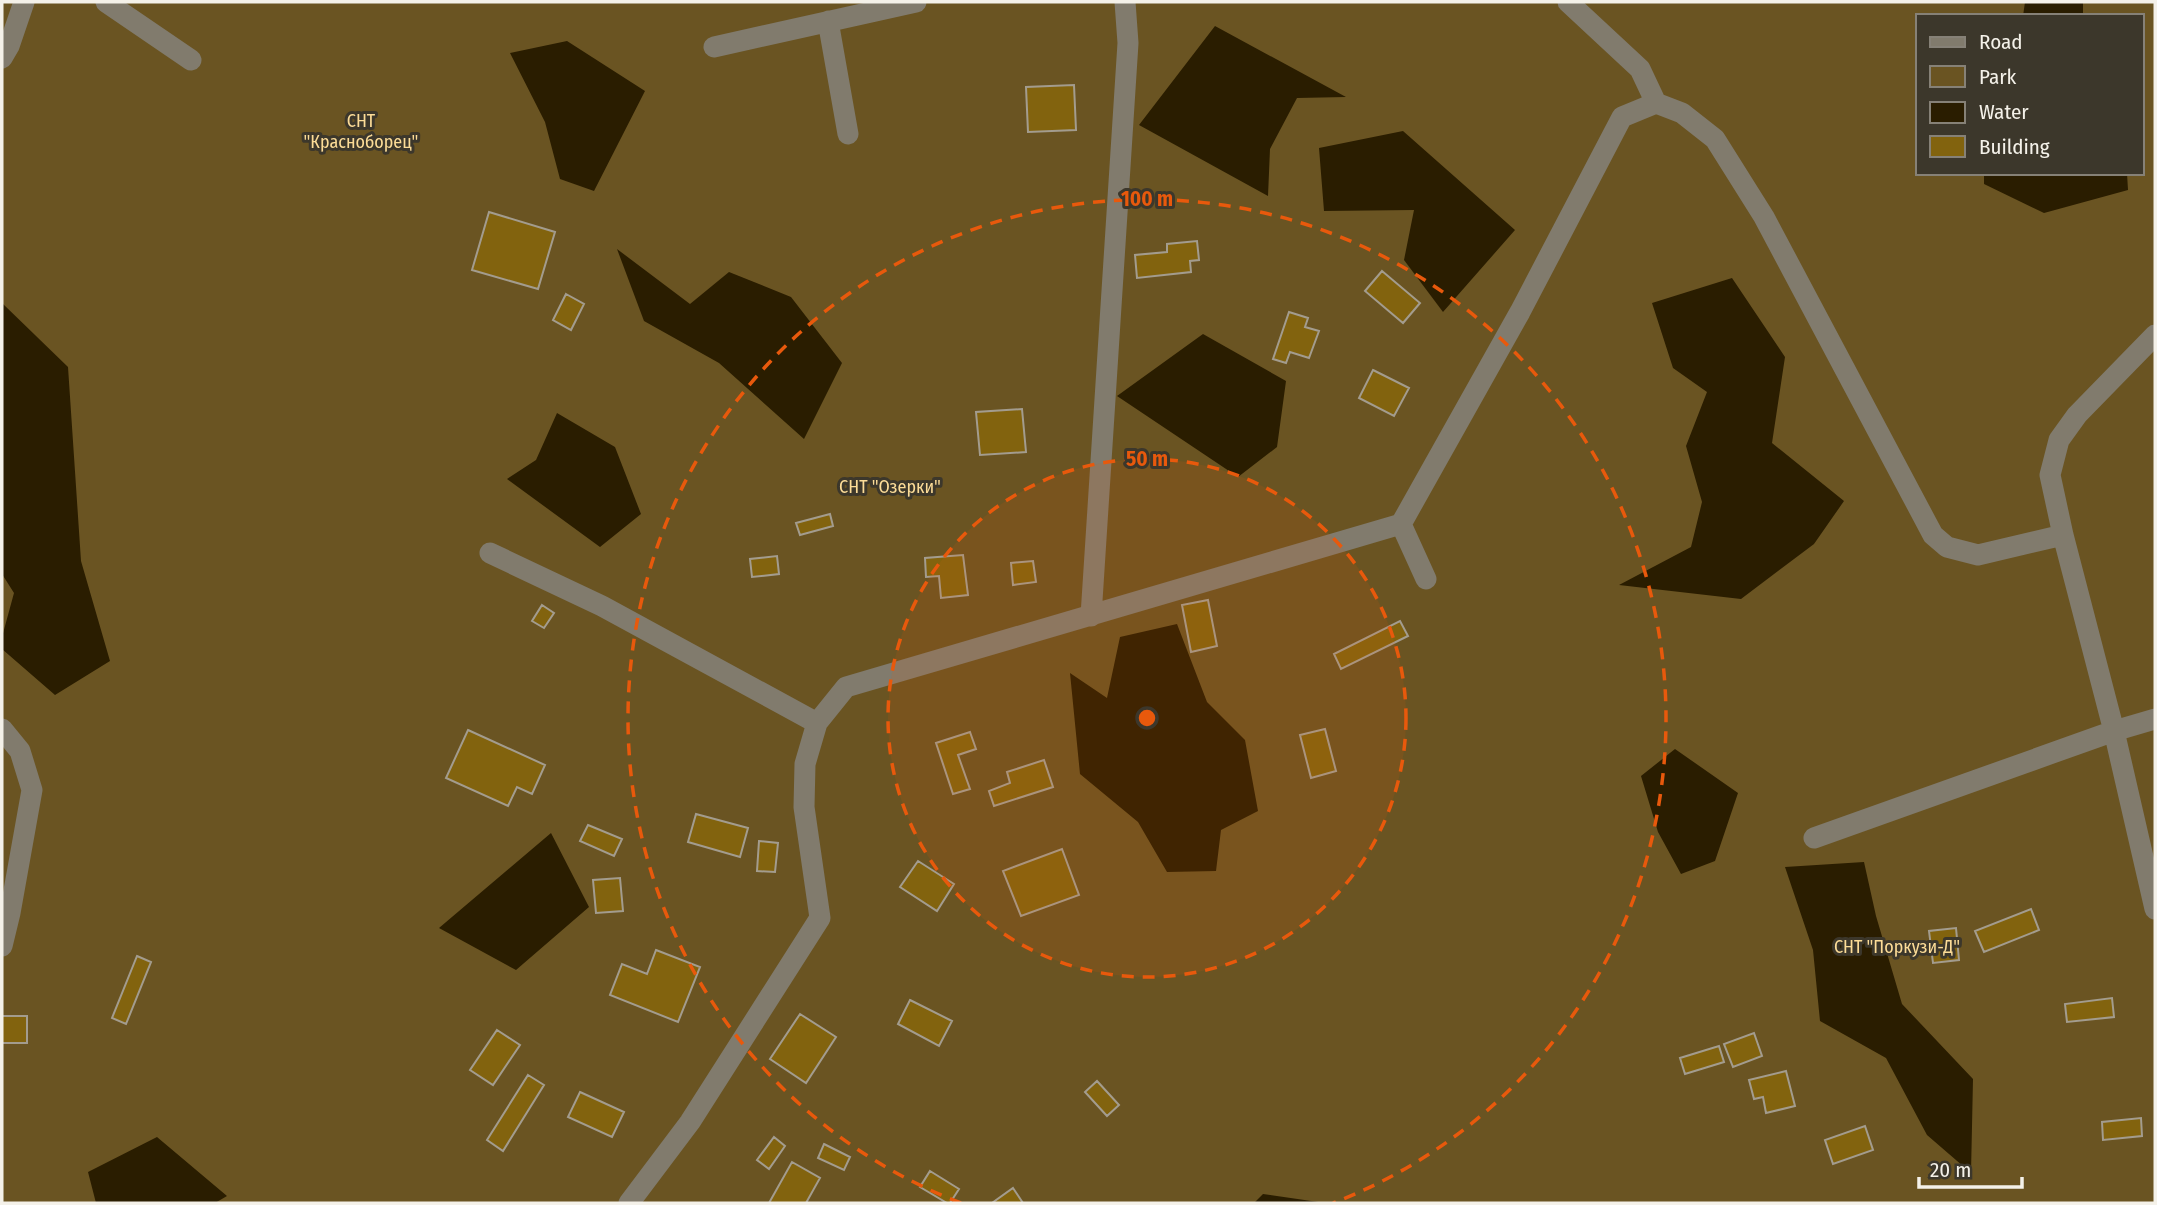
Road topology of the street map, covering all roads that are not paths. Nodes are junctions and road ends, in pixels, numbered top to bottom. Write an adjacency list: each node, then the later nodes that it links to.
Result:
1 (24, 2): 8 (street)
2 (106, 2): 9 (street)
3 (916, 2): 6 (street)
4 (1125, 2): 17 (street)
5 (1568, 2): 10 (street)
6 (828, 21): 7 (street); 11 (street)
7 (714, 47)
8 (2, 58)
9 (191, 60)
10 (1656, 103): 13 (street); 14 (street)
11 (848, 134)
12 (2155, 335): 14 (street)
13 (1401, 524): 16 (street); 17 (street)
14 (2063, 535): 21 (street)
15 (490, 553): 19 (street)
16 (1426, 579)
17 (1091, 616): 19 (street)
18 (2155, 719): 21 (street)
19 (817, 723): 25 (street)
20 (2, 729): 24 (street)
21 (2114, 731): 22 (street); 23 (street)
22 (1814, 838)
23 (2155, 909)
24 (2, 946)
25 (629, 1203)

